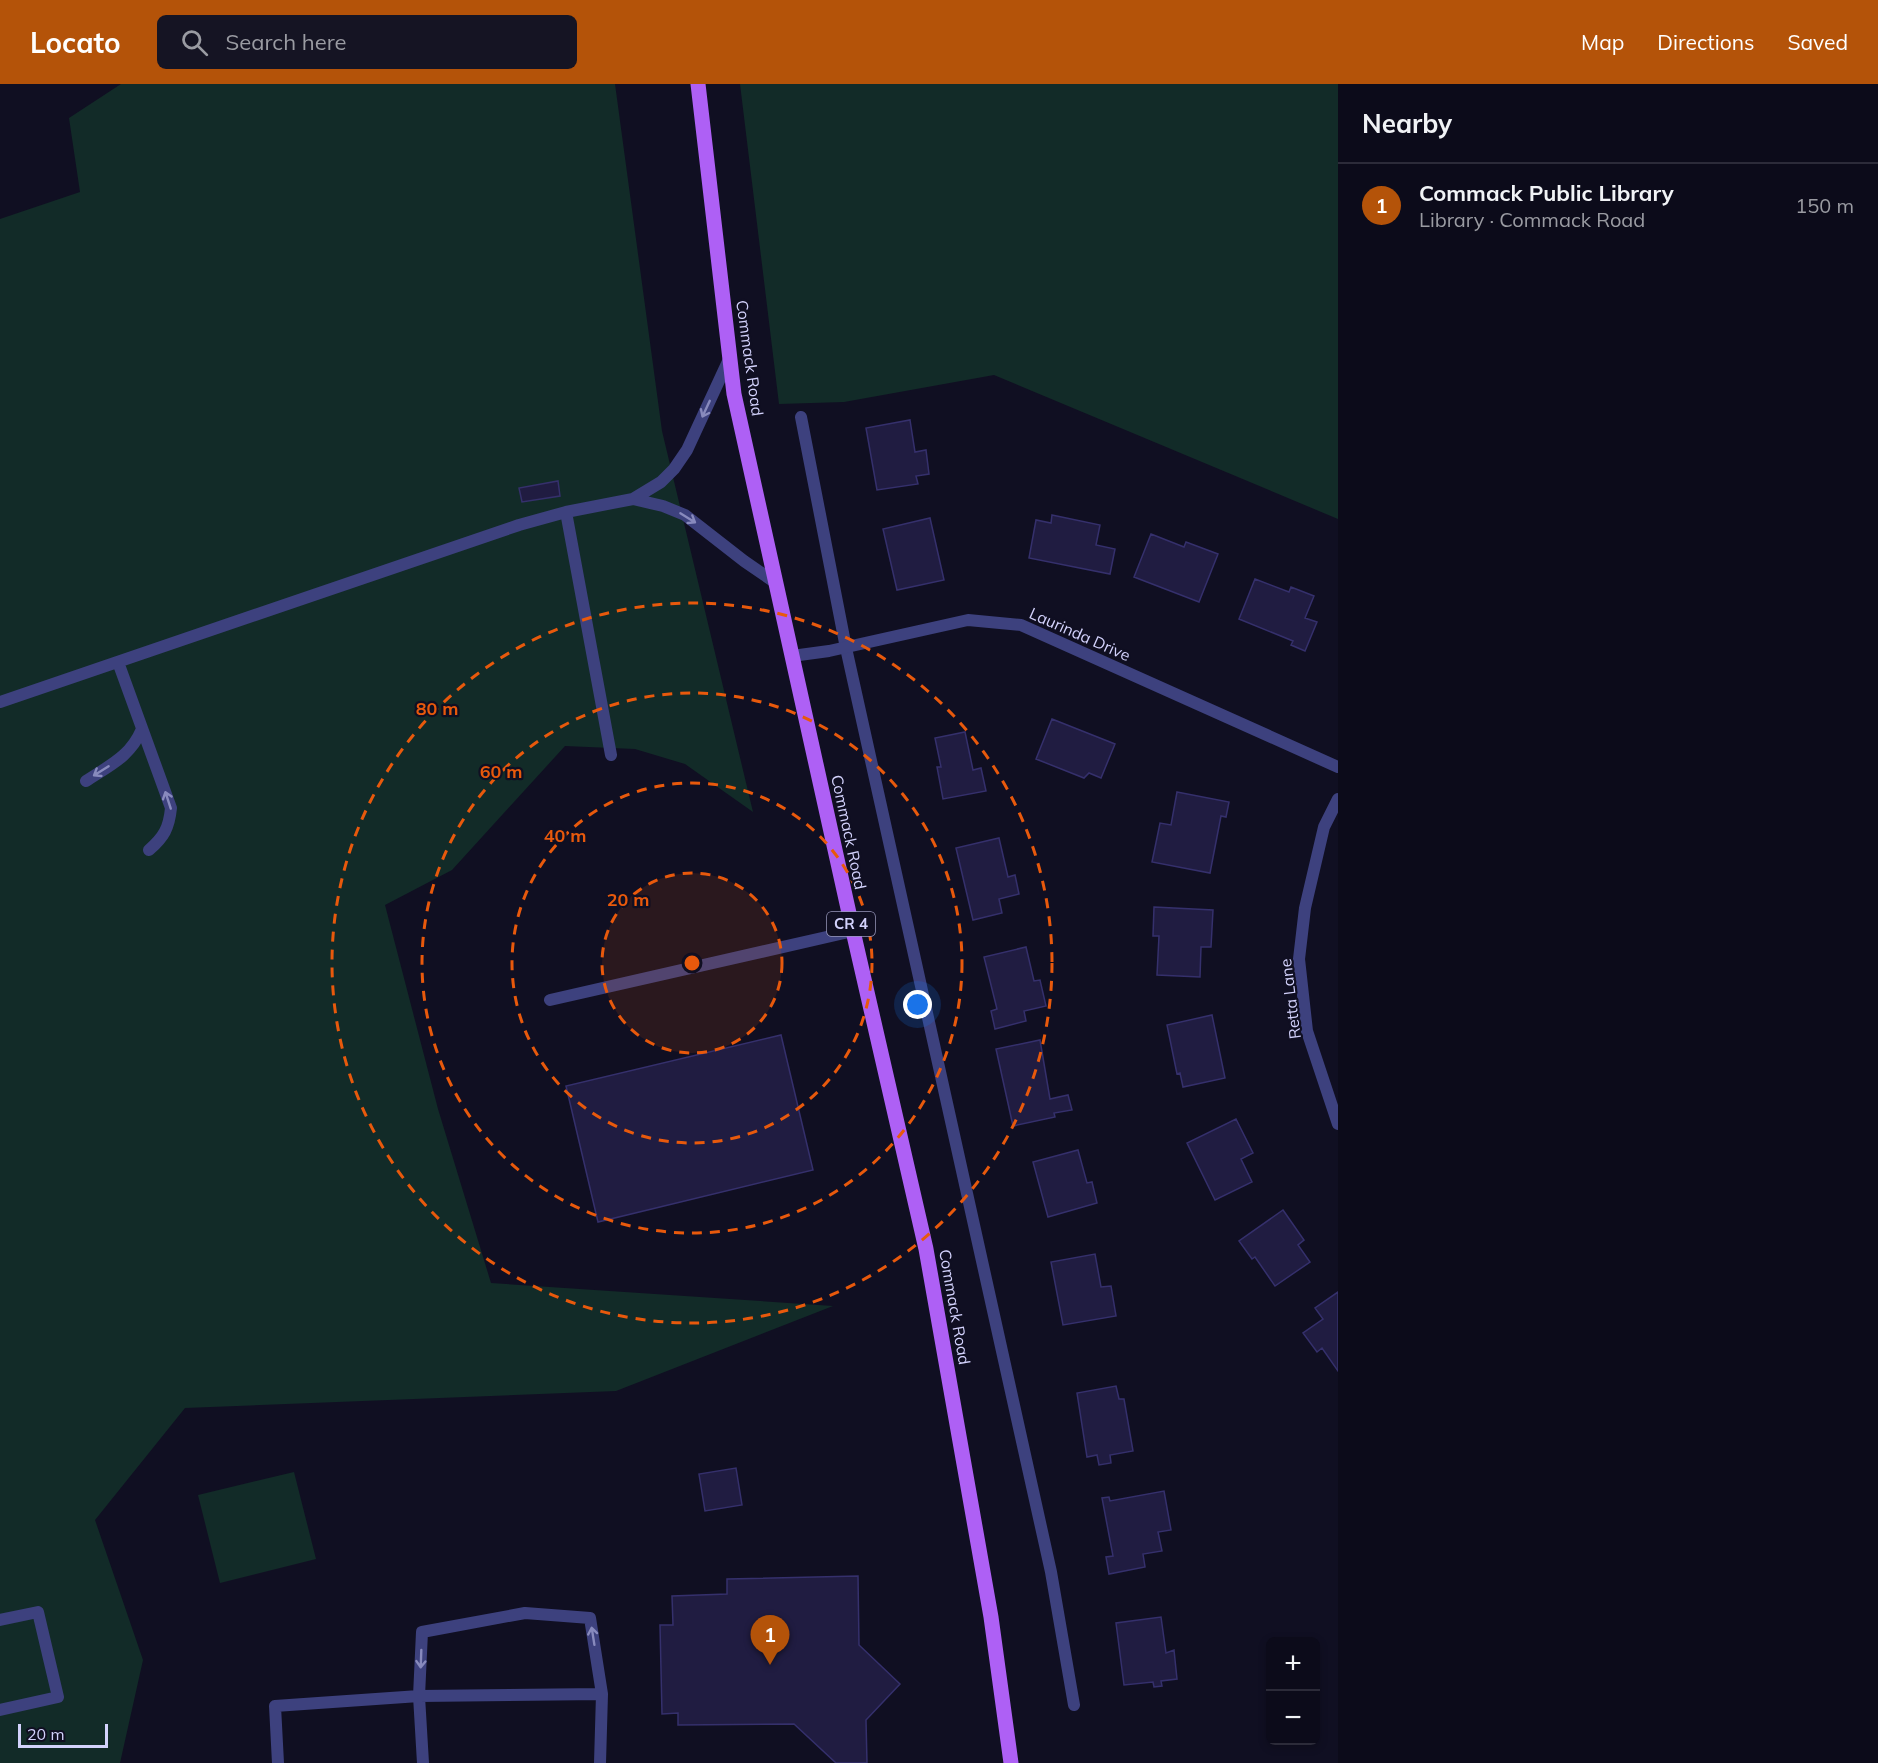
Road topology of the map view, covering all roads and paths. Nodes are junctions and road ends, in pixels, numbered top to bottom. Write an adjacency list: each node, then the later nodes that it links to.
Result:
1 (698, 84): 2 (main road, Commack Road / CR 4)
2 (730, 356): 4 (street, one-way to 4); 6 (main road, Commack Road / CR 4)
3 (801, 417): 7 (street)
4 (633, 499): 5 (street); 6 (street, one-way to 6)
5 (566, 512): 9 (street); 12 (street)
6 (776, 583): 8 (main road, Commack Road / CR 4)
7 (846, 648): 8 (street, Laurinda Drive); 13 (street, Laurinda Drive); 23 (street)
8 (792, 656): 17 (main road, Commack Road / CR 4)
9 (118, 662): 10 (street); 11 (street)
10 (0, 702)
11 (142, 729): 14 (street, one-way to 14); 16 (street, one-way to 11)
12 (611, 755)
13 (1338, 767)
14 (86, 781)
15 (1338, 799): 19 (street, Retta Lane)
16 (149, 850)
17 (853, 931): 18 (street); 28 (main road, Commack Road / CR 4)
18 (550, 1000)
19 (1338, 1124)
20 (0, 1620): 24 (street)
21 (602, 1694): 22 (street); 22 (street, one-way to 22); 27 (street)
22 (420, 1696): 25 (street); 26 (street)
23 (1074, 1705)
24 (0, 1710)
25 (278, 1763)
26 (423, 1763)
27 (600, 1763)
28 (1011, 1763)

